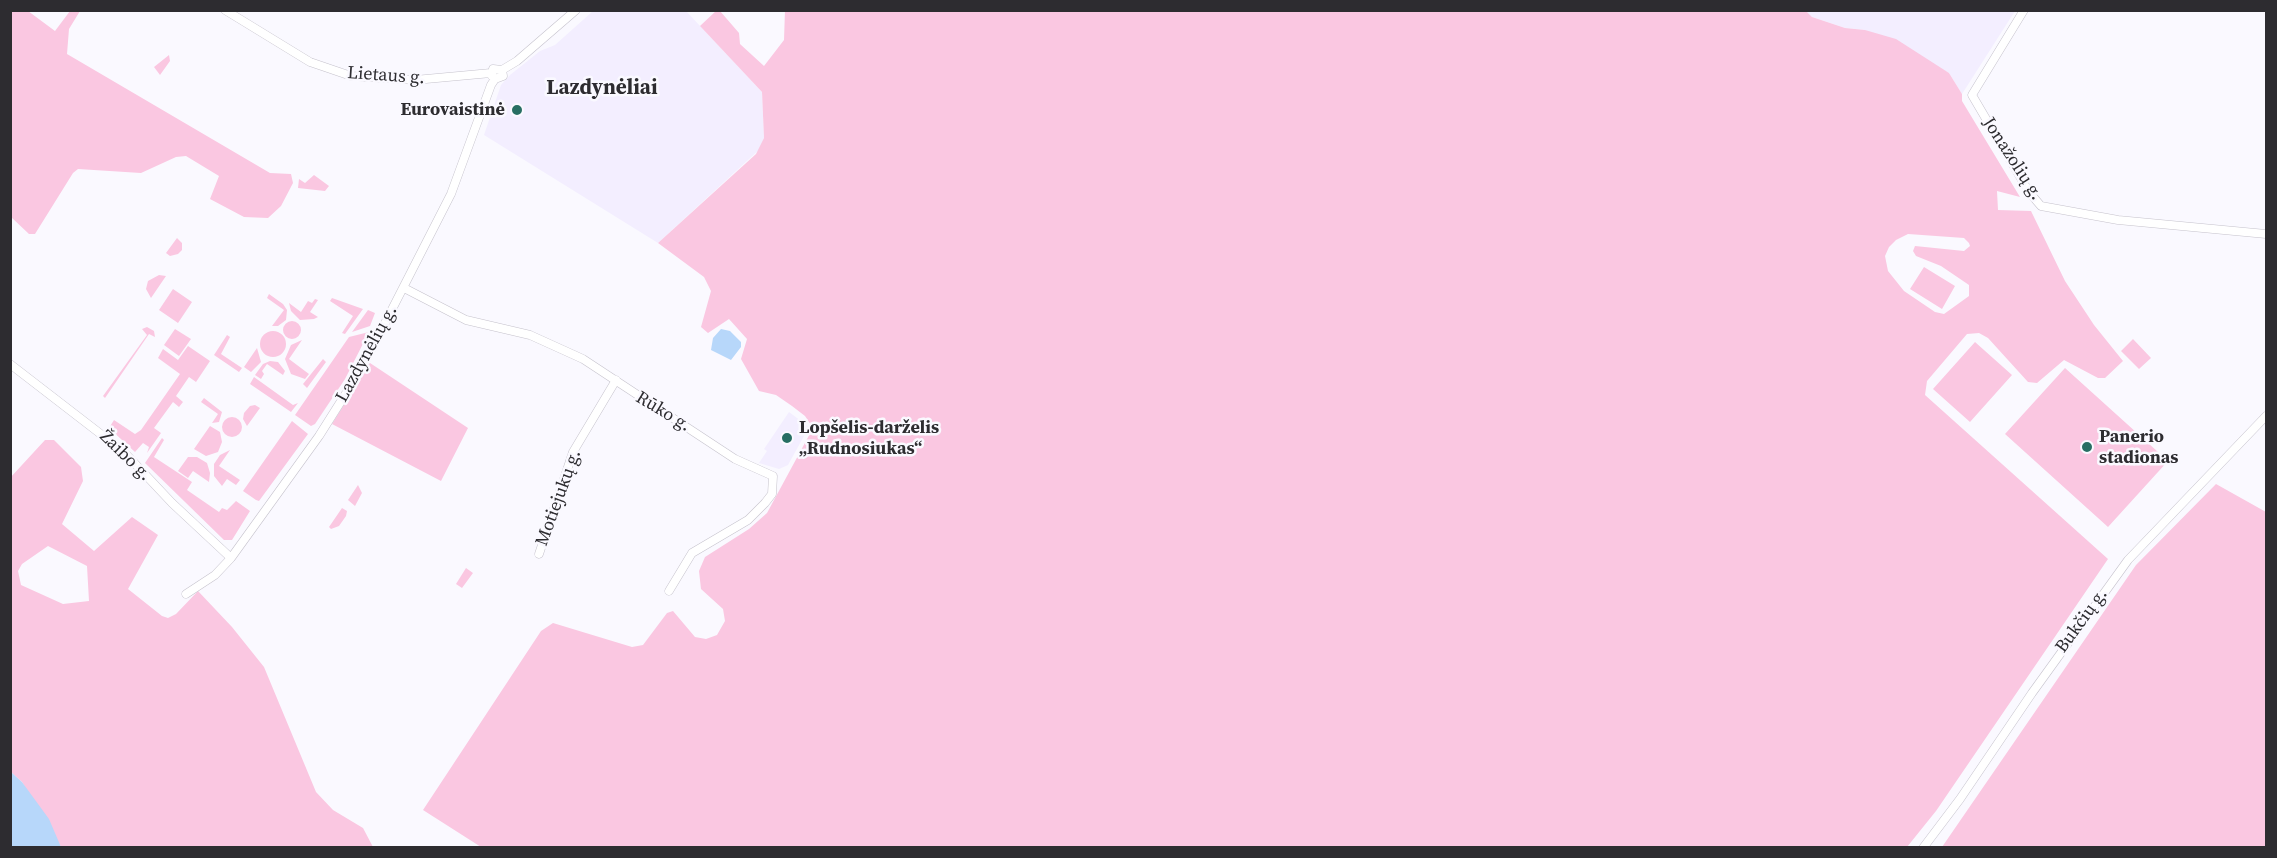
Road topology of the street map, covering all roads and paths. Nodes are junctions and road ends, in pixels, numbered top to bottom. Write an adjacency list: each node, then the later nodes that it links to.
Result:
1 (225, 10): 4 (street, Lietaus g.)
2 (576, 10): 4 (street, Lazdynėlių g.)
3 (2024, 10): 5 (street, Jonažolių g.)
4 (493, 76): 6 (street, Lazdynėlių g.)
5 (2266, 234)
6 (404, 288): 8 (street, Rūko g.); 11 (street, Lazdynėlių g.)
7 (10, 364): 11 (street, Žaibo g.)
8 (616, 380): 10 (street, Motiejukų g.); 12 (street, Rūko g.)
9 (2266, 416): 14 (street, Bukčių g.)
10 (538, 554)
11 (231, 558): 13 (street, Lazdynėlių g.)
12 (669, 591)
13 (186, 594)
14 (1923, 848)

